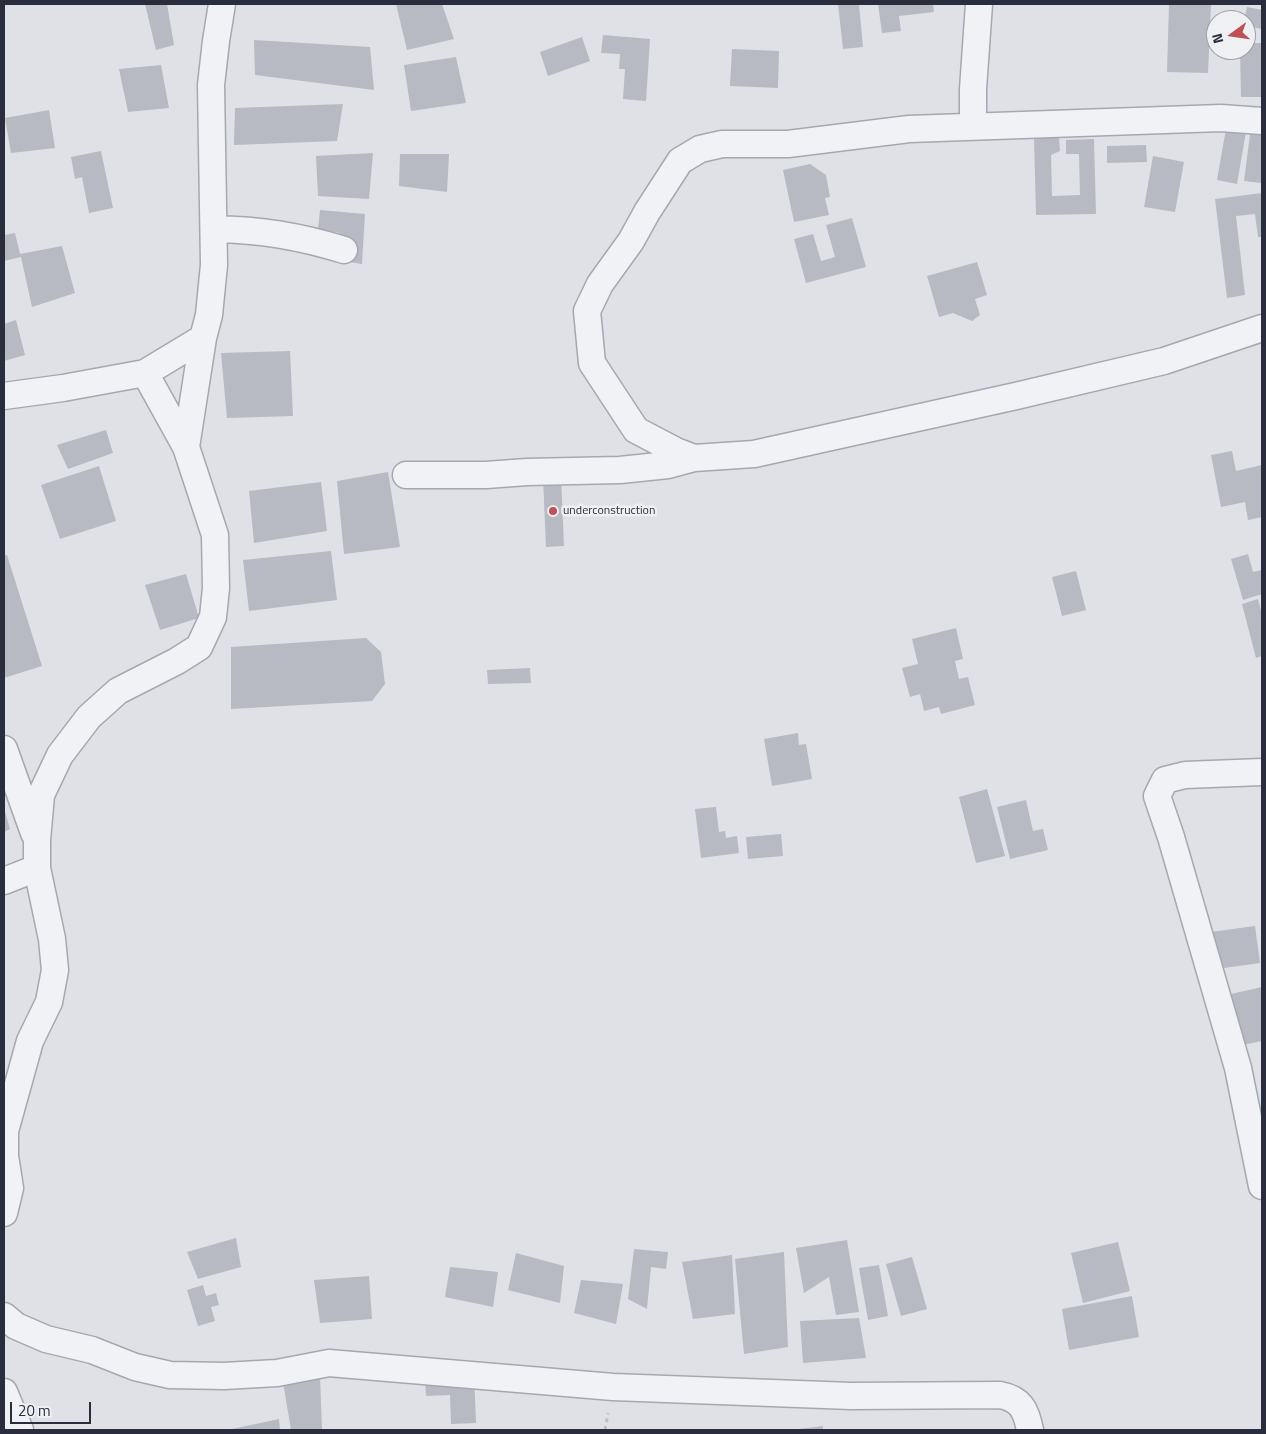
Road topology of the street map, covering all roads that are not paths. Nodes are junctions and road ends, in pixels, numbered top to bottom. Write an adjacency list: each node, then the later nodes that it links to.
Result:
1 (222, 4): 5 (street)
2 (979, 4): 4 (street)
3 (1262, 121): 4 (street)
4 (974, 126): 12 (street)
5 (214, 229): 6 (street); 8 (street)
6 (344, 250)
7 (1262, 328): 12 (street)
8 (203, 338): 9 (street); 11 (street)
9 (146, 372): 10 (street); 11 (street)
10 (4, 396)
11 (186, 447): 16 (street)
12 (694, 458): 13 (street)
13 (406, 475)
14 (4, 749): 16 (street)
15 (1262, 772): 19 (street)
16 (37, 840): 17 (street)
17 (37, 868): 18 (street); 20 (street)
18 (4, 881)
19 (1262, 1186)
20 (4, 1213)
21 (4, 1316): 24 (street)
22 (4, 1392): 23 (street)
23 (20, 1430)
24 (1030, 1430)

